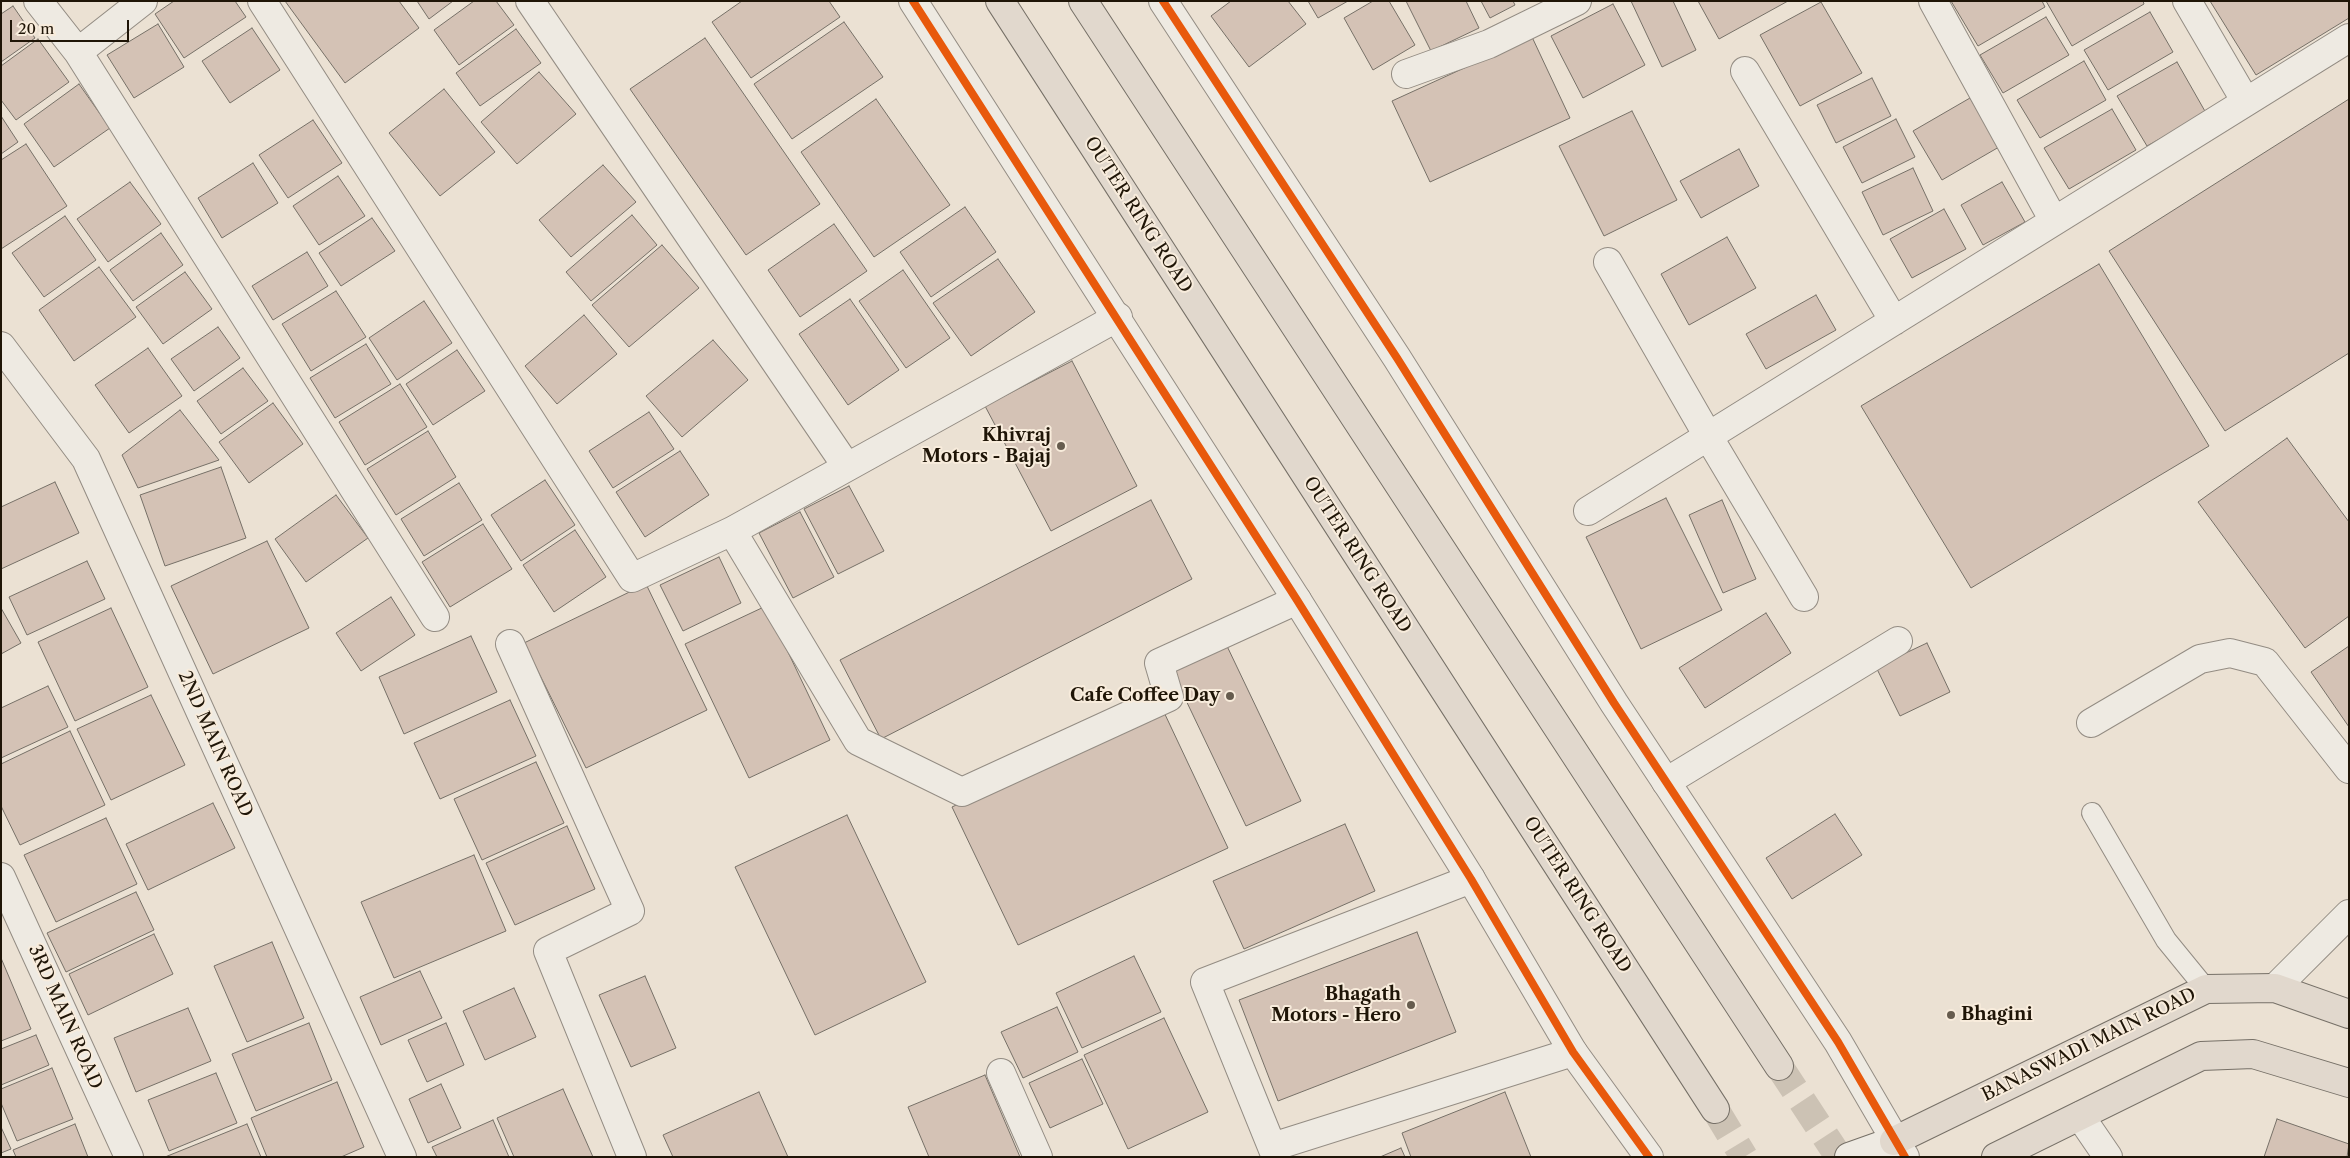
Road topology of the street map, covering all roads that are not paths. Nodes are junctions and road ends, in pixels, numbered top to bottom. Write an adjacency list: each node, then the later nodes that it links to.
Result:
1 (38, 1): 13 (street)
2 (143, 1): 13 (street)
3 (262, 1): 25 (street)
4 (530, 1): 23 (street)
5 (913, 1): 19 (street)
6 (1000, 1): 45 (main road, OUTER RING ROAD)
7 (1083, 1): 42 (main road)
8 (1163, 1): 33 (street)
9 (1577, 1): 15 (street)
10 (1933, 1): 17 (street)
11 (2187, 1): 16 (street)
12 (2349, 38): 16 (street)
13 (78, 52): 28 (street)
14 (1745, 71): 20 (street)
15 (1406, 74)
16 (2246, 102): 17 (street)
17 (2054, 221): 20 (street)
18 (1608, 262): 22 (street)
19 (1118, 317): 23 (street); 27 (street)
20 (1894, 321): 22 (street)
21 (1, 346): 50 (street, 2ND MAIN ROAD)
22 (1708, 436): 24 (street); 26 (street)
23 (847, 467): 25 (street)
24 (1588, 511)
25 (732, 531): 27 (street)
26 (1804, 597)
27 (1297, 600): 36 (street)
28 (435, 617)
29 (1898, 641): 33 (street)
30 (510, 644): 51 (street)
31 (2091, 723): 32 (street)
32 (2349, 769)
33 (1666, 782): 47 (street)
34 (2092, 813): 39 (lane)
35 (1, 877): 49 (street, 3RD MAIN ROAD)
36 (1471, 879): 41 (street); 48 (street)
37 (2349, 914): 38 (street)
38 (2275, 988): 39 (main road, BANASWADI MAIN ROAD); 40 (main road, BANASWADI MAIN ROAD)
39 (2206, 989): 47 (main road, BANASWADI MAIN ROAD)
40 (2349, 1014)
41 (1573, 1052): 48 (street); 53 (street)
42 (1779, 1066)
43 (1001, 1073): 52 (street)
44 (2349, 1083): 46 (main road)
45 (1714, 1109)
46 (2080, 1116): 55 (main road); 56 (street)
47 (1899, 1149): 54 (street)
48 (1274, 1152)
49 (129, 1157)
50 (402, 1157)
51 (632, 1157)
52 (1038, 1157)
53 (1650, 1157)
54 (1849, 1157)
55 (1996, 1157)
56 (2108, 1157)

